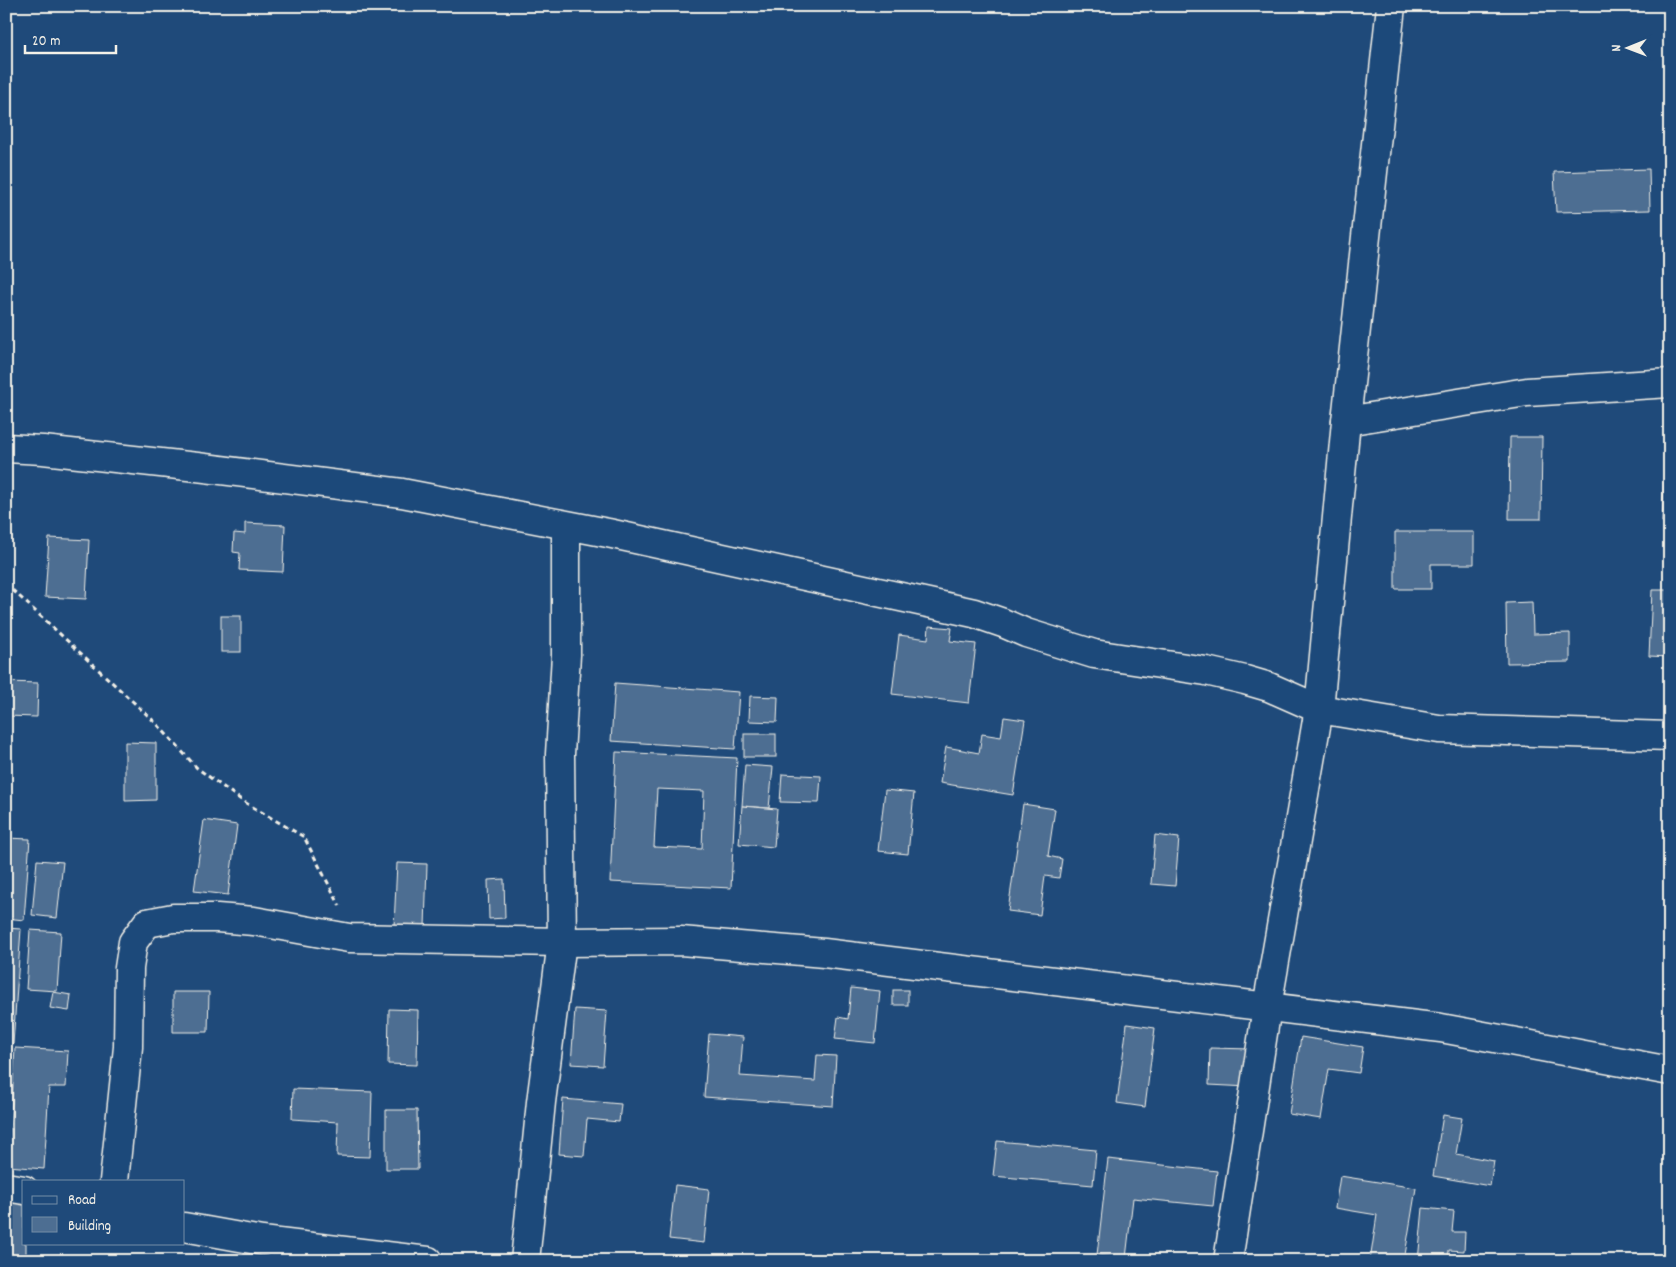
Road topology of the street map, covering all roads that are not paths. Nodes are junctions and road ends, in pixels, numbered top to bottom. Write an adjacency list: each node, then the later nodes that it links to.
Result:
1 (1391, 6): 3 (street)
2 (1670, 383): 3 (street)
3 (1346, 422): 6 (street)
4 (6, 448): 5 (street)
5 (566, 526): 6 (street); 8 (street)
6 (1319, 709): 7 (street); 9 (street)
7 (1670, 736)
8 (562, 942): 9 (street); 11 (street); 16 (street)
9 (1266, 1007): 10 (street); 17 (street)
10 (1670, 1071)
11 (114, 1180)
12 (6, 1187): 13 (street)
13 (22, 1190)
14 (185, 1227): 15 (street)
15 (428, 1261)
16 (525, 1261)
17 (1228, 1261)

